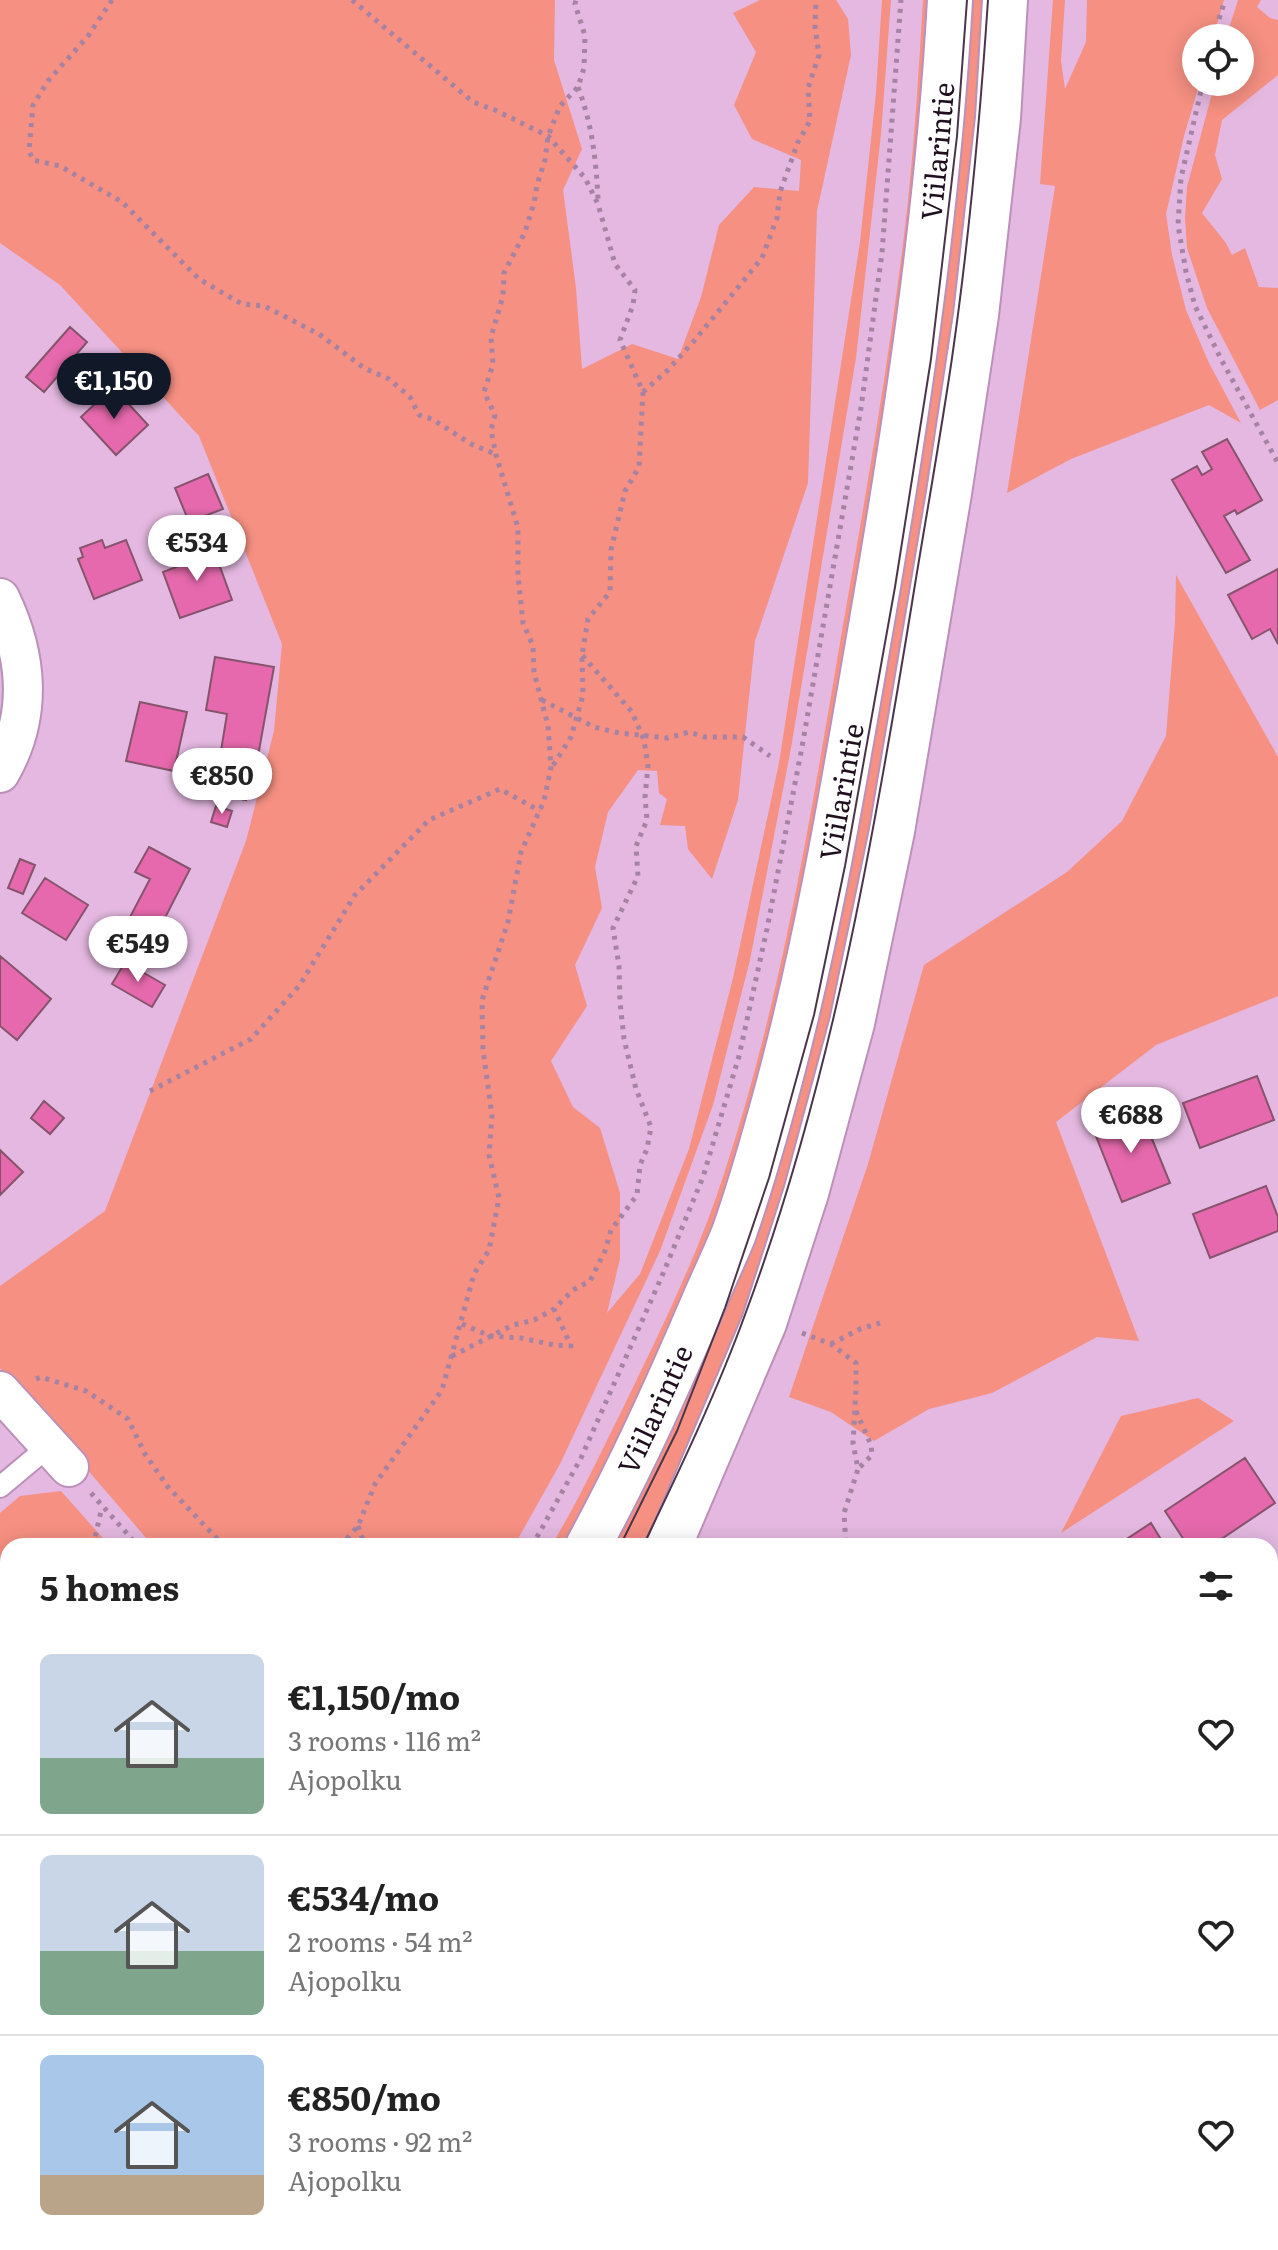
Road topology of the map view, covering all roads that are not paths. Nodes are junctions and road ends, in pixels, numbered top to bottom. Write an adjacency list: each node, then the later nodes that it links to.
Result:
1 (950, 0): 8 (main road, Viilarintie)
2 (1005, 0): 9 (main road, Viilarintie)
3 (0, 598): 4 (street)
4 (0, 773)
5 (2, 1394): 6 (street)
6 (59, 1456): 7 (lane)
7 (0, 1487)
8 (592, 1538)
9 (672, 1538)

